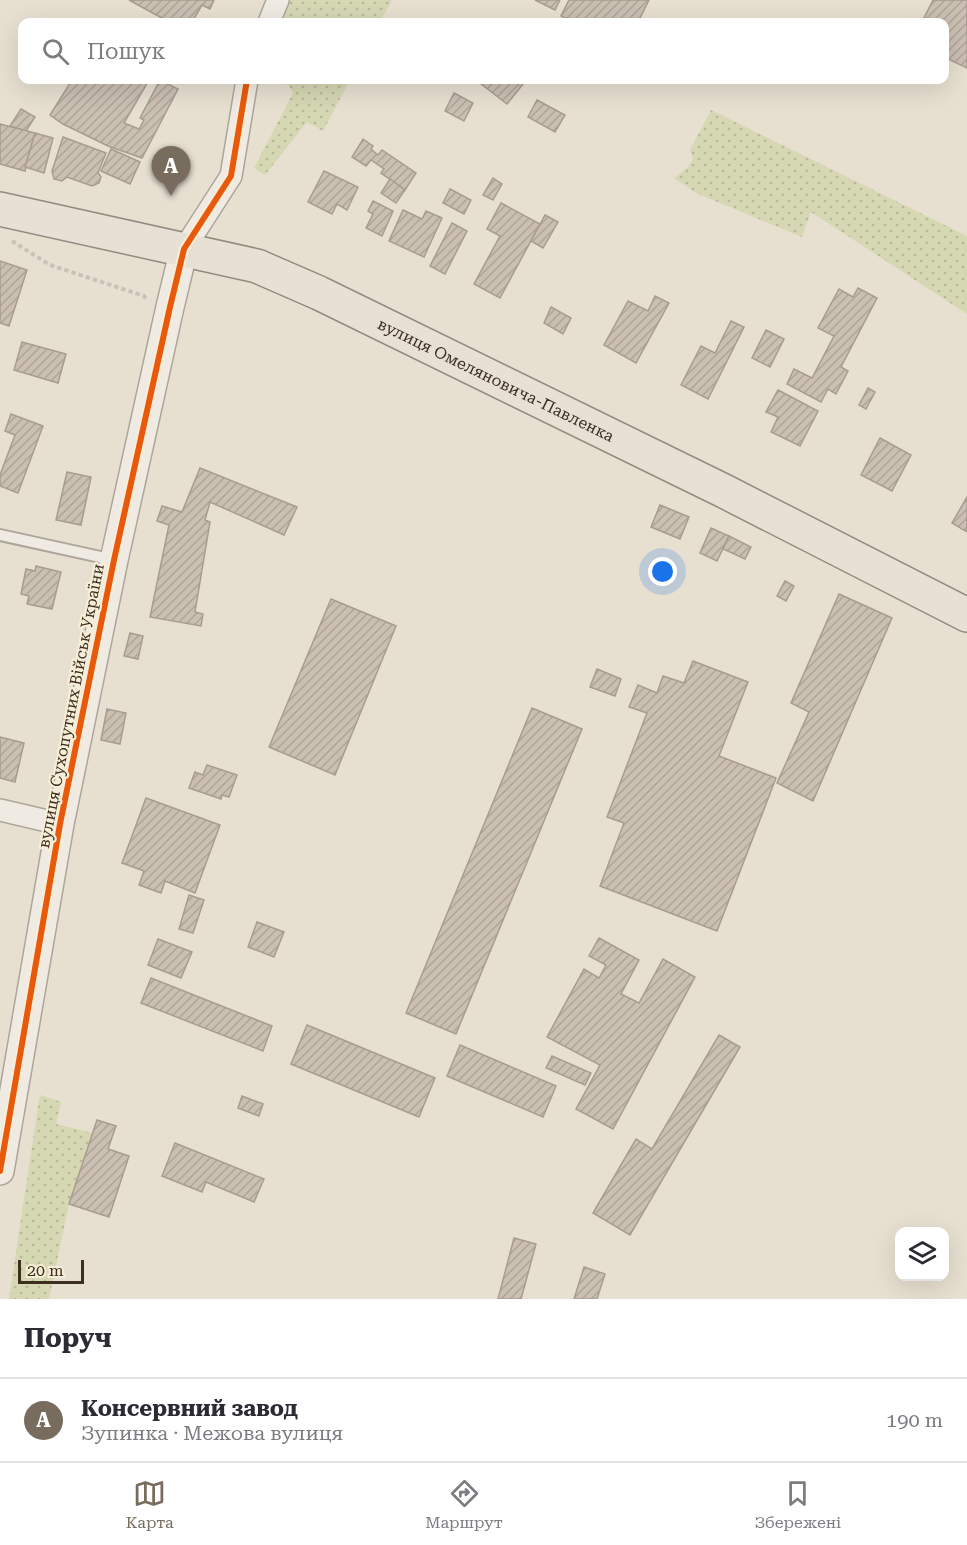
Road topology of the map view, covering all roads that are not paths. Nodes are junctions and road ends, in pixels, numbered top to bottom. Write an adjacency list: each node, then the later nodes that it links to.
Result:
1 (279, 0): 2 (street)
2 (271, 18)
3 (246, 84): 5 (street)
4 (4, 225): 5 (main road, вулиця Омеляновича-Павленка)
5 (184, 249): 7 (street, вулиця Сухопутних Військ України); 8 (main road, вулиця Омеляновича-Павленка)
6 (0, 535): 7 (lane)
7 (114, 560): 10 (street, вулиця Сухопутних Військ України)
8 (967, 615)
9 (0, 810): 10 (street)
10 (60, 824): 11 (street, вулиця Сухопутних Військ України)
11 (6, 1091): 12 (street, вулиця Сухопутних Військ України)
12 (0, 1171)

